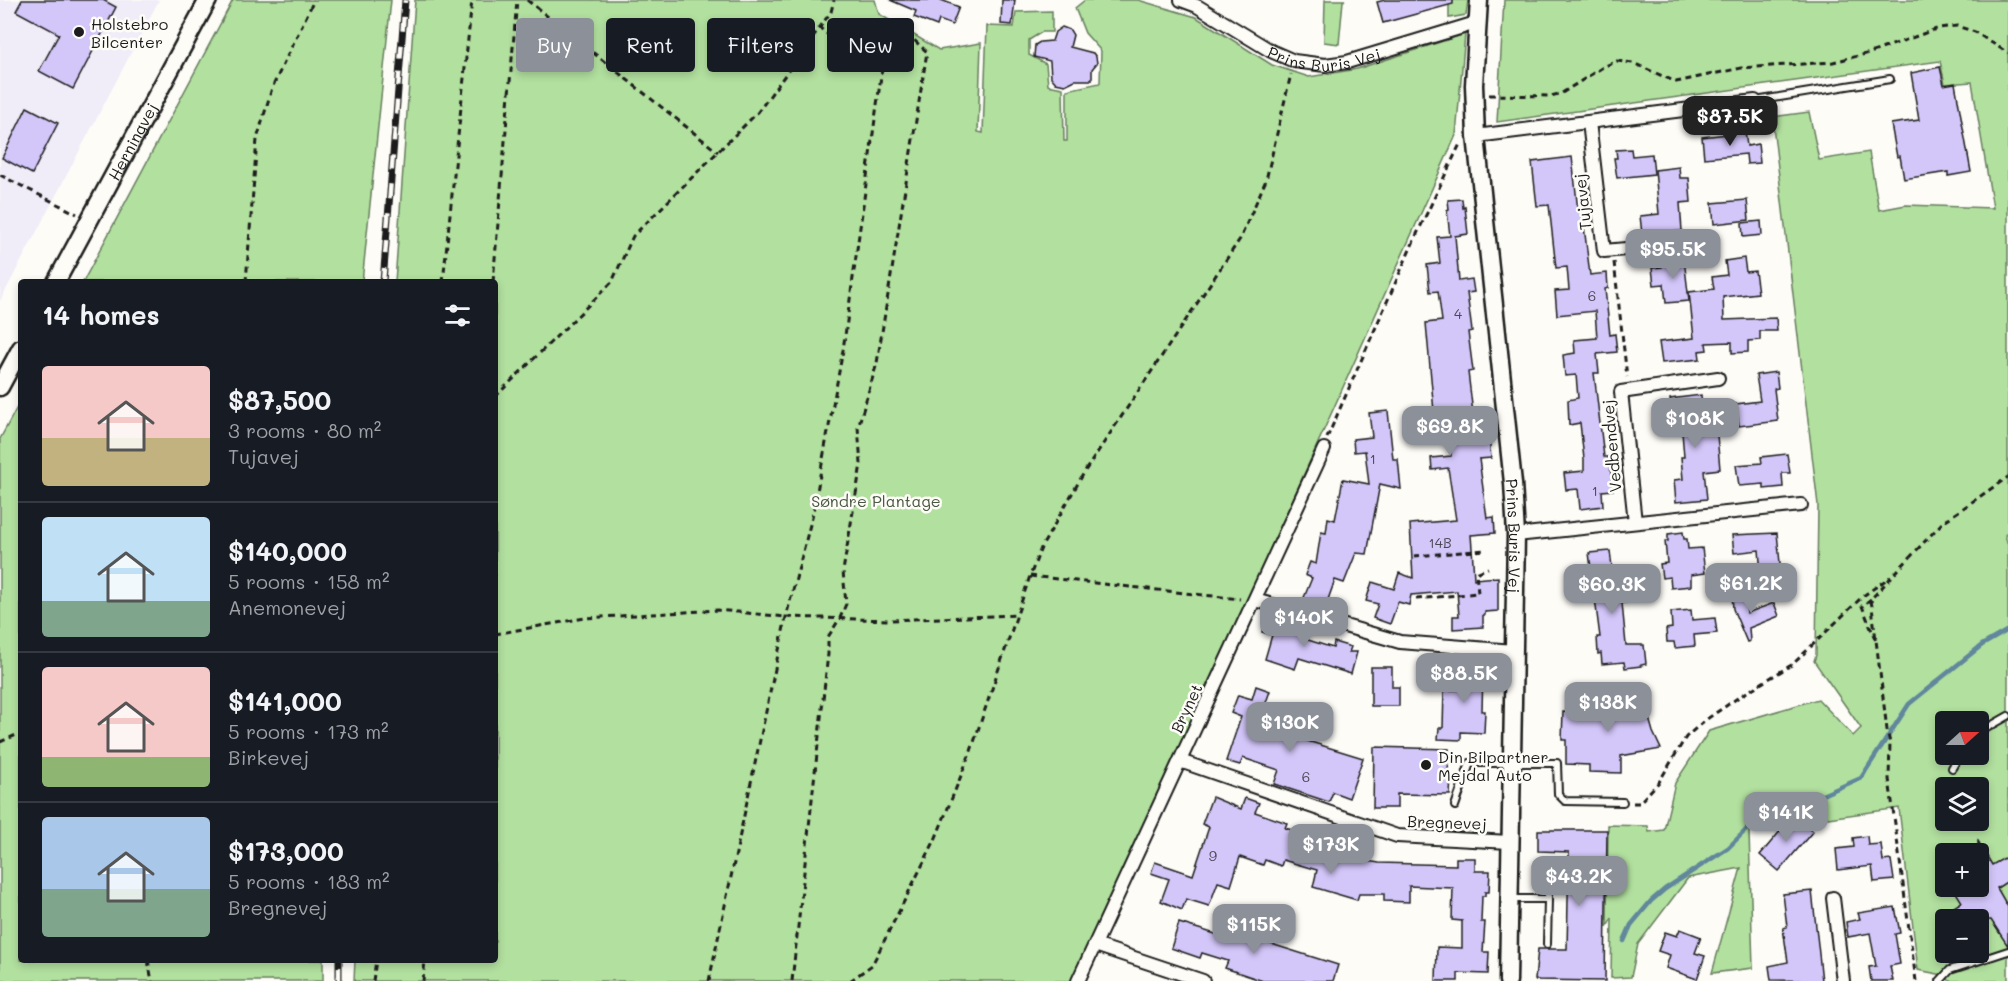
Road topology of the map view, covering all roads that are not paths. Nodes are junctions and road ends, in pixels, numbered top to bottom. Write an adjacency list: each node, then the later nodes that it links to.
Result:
1 (208, 0): 10 (street, Herningvej)
2 (1182, 0): 4 (street, Prins Buris Vej)
3 (1479, 0): 4 (street, Prins Buris Vej)
4 (1476, 23): 8 (street, Prins Buris Vej)
5 (1890, 78): 6 (lane)
6 (1755, 101): 7 (street)
7 (1589, 122): 8 (street); 9 (street, Tujavej)
8 (1476, 136): 17 (street, Prins Buris Vej)
9 (1704, 242)
10 (58, 279)
11 (18, 354): 13 (street)
12 (1718, 378): 16 (street, Vedbendvej)
13 (0, 387)
14 (1324, 449): 18 (street, Brynet)
15 (1801, 505): 16 (street)
16 (1635, 522): 17 (street)
17 (1516, 535): 19 (street, Prins Buris Vej)
18 (1255, 600): 19 (street); 22 (street, Brynet)
19 (1514, 651): 23 (street, Prins Buris Vej)
20 (2007, 719): 21 (lane)
21 (1989, 728)
22 (1180, 761): 28 (street, Bregnevej); 34 (street, Brynet)
23 (1512, 762): 26 (lane); 27 (lane); 28 (street, Prins Buris Vej)
24 (1954, 765): 25 (lane)
25 (1952, 768)
26 (1623, 802)
27 (1455, 806)
28 (1510, 842): 31 (street, Prins Buris Vej)
29 (1548, 861): 32 (lane)
30 (1833, 898): 39 (street)
31 (1509, 899): 32 (lane); 38 (street, Prins Buris Vej)
32 (1548, 899): 33 (lane)
33 (1548, 944)
34 (1095, 945): 36 (street, Brynet); 37 (street)
35 (2008, 951): 40 (lane)
36 (1078, 981)
37 (1203, 981)
38 (1508, 981)
39 (1843, 981)
40 (1940, 981)

